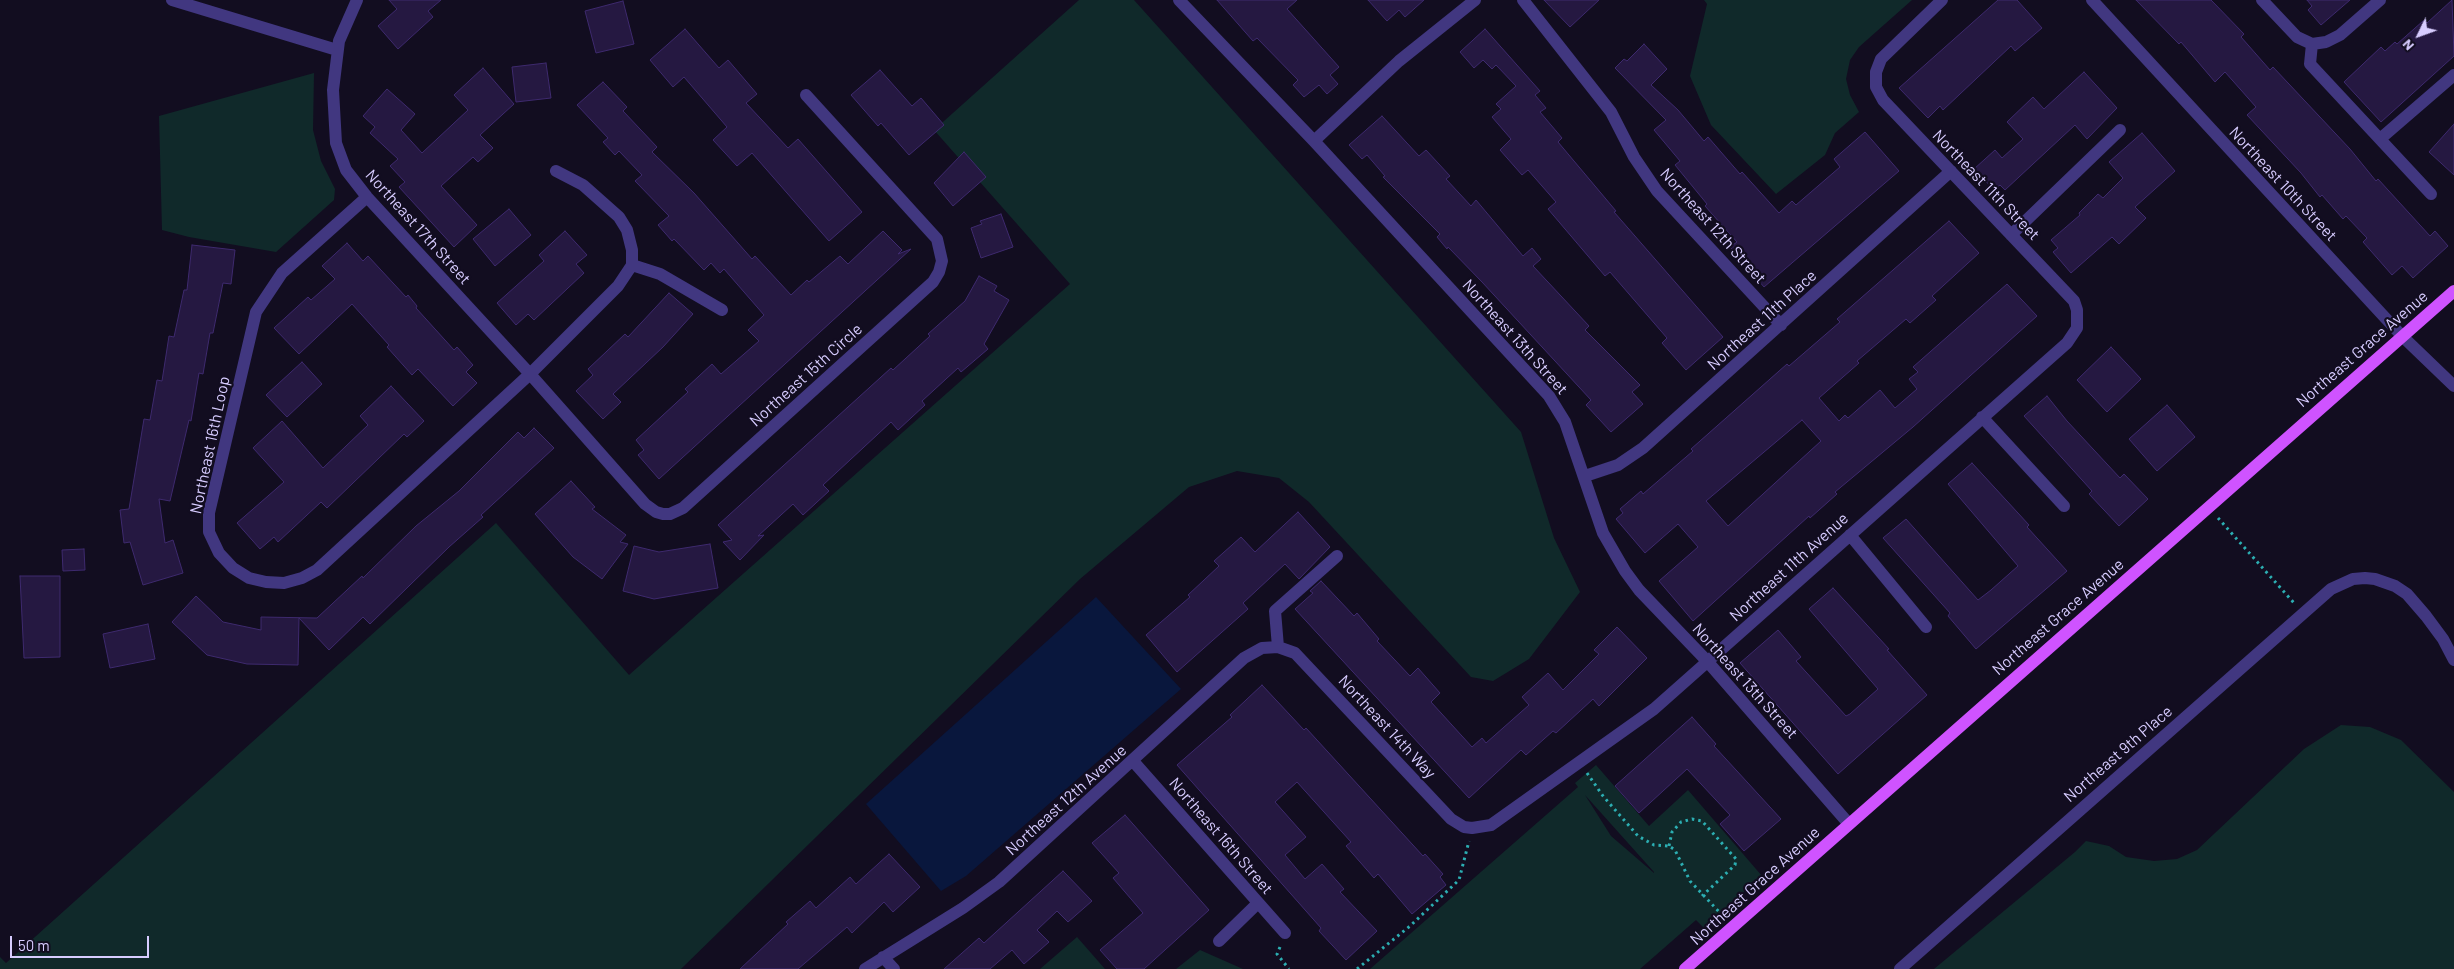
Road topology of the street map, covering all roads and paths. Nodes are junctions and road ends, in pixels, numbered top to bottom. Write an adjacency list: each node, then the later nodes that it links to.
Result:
1 (172, 0): 11 (street)
2 (357, 0): 11 (street, Northeast 17th Street)
3 (1179, 0): 16 (street, Northeast 13th Street)
4 (1475, 0): 16 (street)
5 (1523, 0): 26 (street, Northeast 12th Street)
6 (1942, 0): 18 (street, Northeast 11th Street)
7 (2092, 0): 27 (street, Northeast 10th Street)
8 (2262, 0): 10 (street)
9 (2380, 0): 10 (street)
10 (2312, 44): 15 (street)
11 (337, 50): 20 (street, Northeast 17th Street)
12 (2454, 75): 15 (street)
13 (806, 95): 28 (street, Northeast 15th Circle)
14 (2120, 130): 21 (street)
15 (2380, 139): 19 (street)
16 (1314, 141): 31 (street, Northeast 13th Street)
17 (556, 171): 22 (street)
18 (1951, 171): 21 (street, Northeast 11th Street); 26 (street, Northeast 11th Place)
19 (2431, 194)
20 (366, 198): 28 (street, Northeast 17th Street); 28 (street, Northeast 16th Loop)
21 (2011, 235): 25 (street, Northeast 11th Street)
22 (632, 265): 24 (street); 28 (street, Northeast 16th Loop)
23 (2454, 291): 27 (main road, Northeast Grace Avenue)
24 (722, 310)
25 (2078, 318): 30 (street, Northeast 11th Avenue)
26 (1780, 325): 31 (street, Northeast 11th Place)
27 (2402, 336): 29 (street, Northeast 10th Street); 33 (main road, Northeast Grace Avenue)
28 (530, 374)
29 (2454, 386)
30 (1982, 417): 32 (street); 34 (street, Northeast 11th Avenue)
31 (1585, 476): 40 (street, Northeast 13th Street)
32 (2064, 506)
33 (2208, 506): 36 (path); 43 (main road, Northeast Grace Avenue)
34 (1850, 535): 37 (street); 40 (street, Northeast 11th Avenue)
35 (1338, 556): 38 (street)
36 (2303, 612): 39 (street, Northeast 9th Place); 57 (street, Northeast 9th Place)
37 (1926, 627)
38 (1278, 647): 41 (street, Northeast 12th Avenue); 44 (street, Northeast 14th Way)
39 (2454, 660)
40 (1707, 662): 42 (street, Northeast 11th Avenue); 43 (street, Northeast 13th Street)
41 (1133, 761): 47 (street, Northeast 16th Street); 51 (street, Northeast 12th Avenue)
42 (1580, 762): 44 (street, Northeast 11th Avenue); 45 (path)
43 (1849, 824): 48 (main road, Northeast Grace Avenue)
44 (1472, 828): 55 (path)
45 (1669, 846): 46 (path); 46 (path)
46 (1702, 896): 48 (path)
47 (1258, 903): 49 (street, Northeast 16th Street); 50 (street)
48 (1734, 927): 56 (main road, Northeast Grace Avenue)
49 (1284, 933): 54 (path)
50 (1219, 941)
51 (883, 957): 52 (street, Northeast 12th Avenue); 53 (street)
52 (865, 969)
53 (894, 969)
54 (1289, 969)
55 (1357, 969)
56 (1685, 969)
57 (1900, 969)

